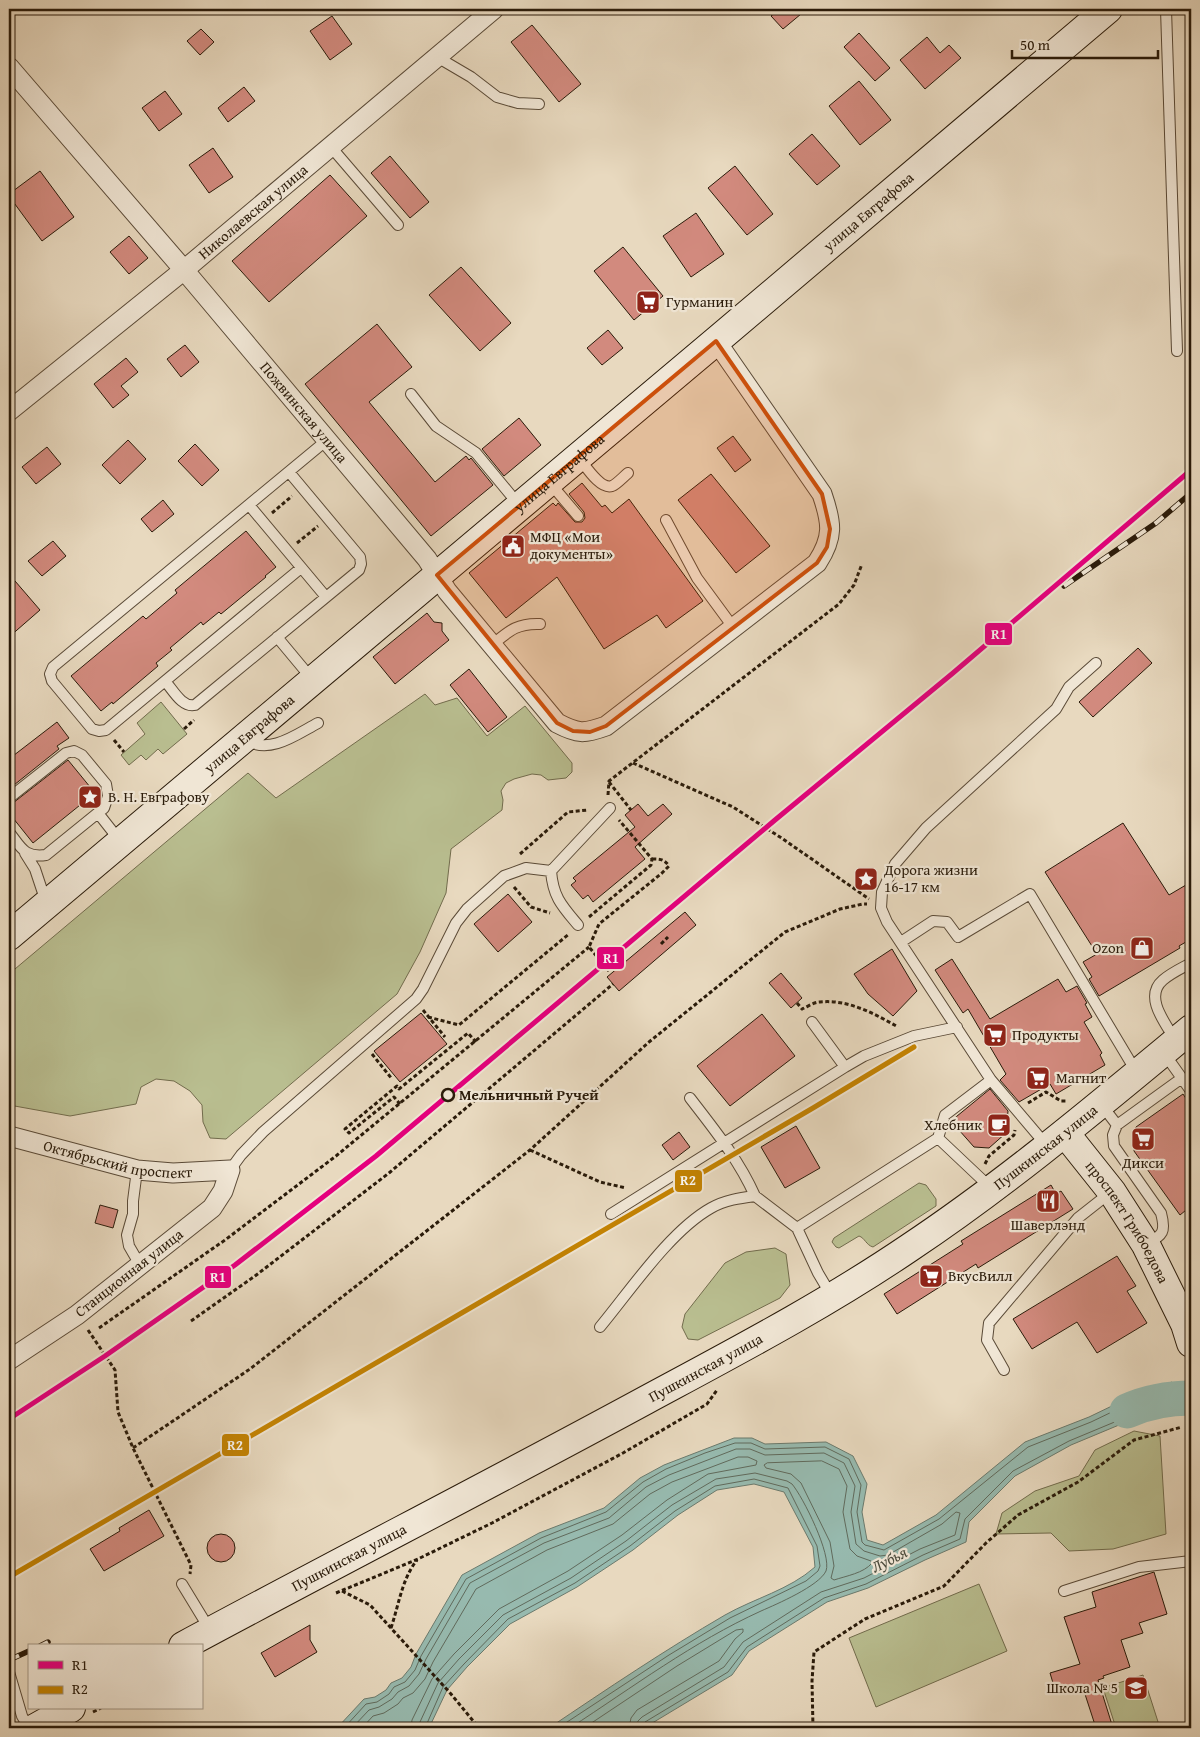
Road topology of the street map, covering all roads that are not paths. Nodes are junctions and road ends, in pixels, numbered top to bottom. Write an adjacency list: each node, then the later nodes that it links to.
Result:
1 (494, 9): 4 (street, Николаевская улица)
2 (1108, 9): 10 (street, улица Евграфова)
3 (1166, 9): 11 (lane)
4 (437, 57): 6 (lane); 7 (street, Николаевская улица)
5 (9, 67): 9 (street, Пожвинская улица)
6 (539, 104)
7 (331, 147): 8 (lane); 9 (street, Николаевская улица)
8 (398, 225)
9 (184, 270): 13 (street, Николаевская улица); 14 (street, Пожвинская улица)
10 (716, 341): 15 (street, улица Евграфова); 27 (street)
11 (1176, 351)
12 (411, 394): 20 (lane)
13 (9, 411)
14 (328, 440): 16 (lane); 24 (street, Пожвинская улица)
15 (578, 457): 17 (lane); 18 (street, улица Евграфова)
16 (289, 472): 19 (lane); 25 (lane)
17 (628, 473)
18 (549, 482): 20 (street, улица Евграфова); 21 (lane)
19 (249, 505): 23 (lane); 32 (lane)
20 (520, 506): 24 (street, улица Евграфова)
21 (578, 516)
22 (666, 520): 27 (lane)
23 (301, 568): 25 (lane); 32 (lane)
24 (437, 575): 29 (street, Пожвинская улица); 31 (street, улица Евграфова)
25 (326, 598): 28 (lane)
26 (540, 624): 29 (lane)
27 (733, 627): 29 (street, Пожвинская улица)
28 (277, 638): 31 (lane); 32 (lane)
29 (492, 645)
30 (1096, 663): 45 (lane)
31 (313, 680): 34 (street, улица Евграфова)
32 (166, 681)
33 (318, 723): 34 (lane)
34 (244, 738): 39 (street, улица Евграфова)
35 (9, 798): 37 (lane)
36 (610, 808): 41 (lane)
37 (98, 813): 39 (lane); 40 (lane)
38 (9, 832): 40 (lane)
39 (121, 842): 42 (street, улица Евграфова)
40 (25, 853): 42 (lane)
41 (551, 871): 43 (lane); 62 (lane)
42 (47, 904): 44 (street, улица Евграфова)
43 (578, 925)
44 (9, 936)
45 (901, 942): 48 (lane); 51 (lane)
46 (1191, 963): 49 (lane)
47 (812, 1022): 50 (lane)
48 (957, 1028): 50 (lane); 53 (lane)
49 (1177, 1041): 51 (street, Пушкинская улица); 52 (lane)
50 (846, 1067): 60 (lane)
51 (1137, 1074): 56 (street, Пушкинская улица)
52 (1182, 1078): 54 (lane); 56 (lane)
53 (991, 1080): 58 (lane); 59 (lane)
54 (1191, 1090)
55 (690, 1098): 60 (lane)
56 (1098, 1110): 59 (street, Пушкинская улица); 68 (lane)
57 (9, 1136): 61 (street, Октябрьский проспект)
58 (938, 1138): 63 (lane); 67 (lane)
59 (1057, 1140): 63 (street, Пушкинская улица); 64 (street, проспект Грибоедова)
60 (724, 1142): 65 (lane); 66 (lane)
61 (137, 1170): 62 (street, Октябрьский проспект); 69 (lane)
62 (230, 1170): 69 (street, Станционная улица)
63 (992, 1190): 70 (street, Пушкинская улица)
64 (1112, 1192): 68 (street, проспект Грибоедова); 74 (lane)
65 (755, 1196): 67 (lane); 71 (lane)
66 (611, 1214)
67 (797, 1228): 70 (lane)
68 (1146, 1245): 72 (street, проспект Грибоедова)
69 (140, 1265): 73 (street, Станционная улица)
70 (832, 1296): 78 (street, Пушкинская улица)
71 (600, 1328)
72 (1191, 1343)
73 (9, 1360)
74 (1004, 1370)
75 (1191, 1561): 77 (lane)
76 (182, 1584): 78 (lane)
77 (1064, 1591)
78 (210, 1631): 79 (street, Пушкинская улица)
79 (187, 1644)
80 (9, 1672): 82 (lane)
81 (67, 1710): 83 (street)
82 (29, 1728)
83 (35, 1728)

